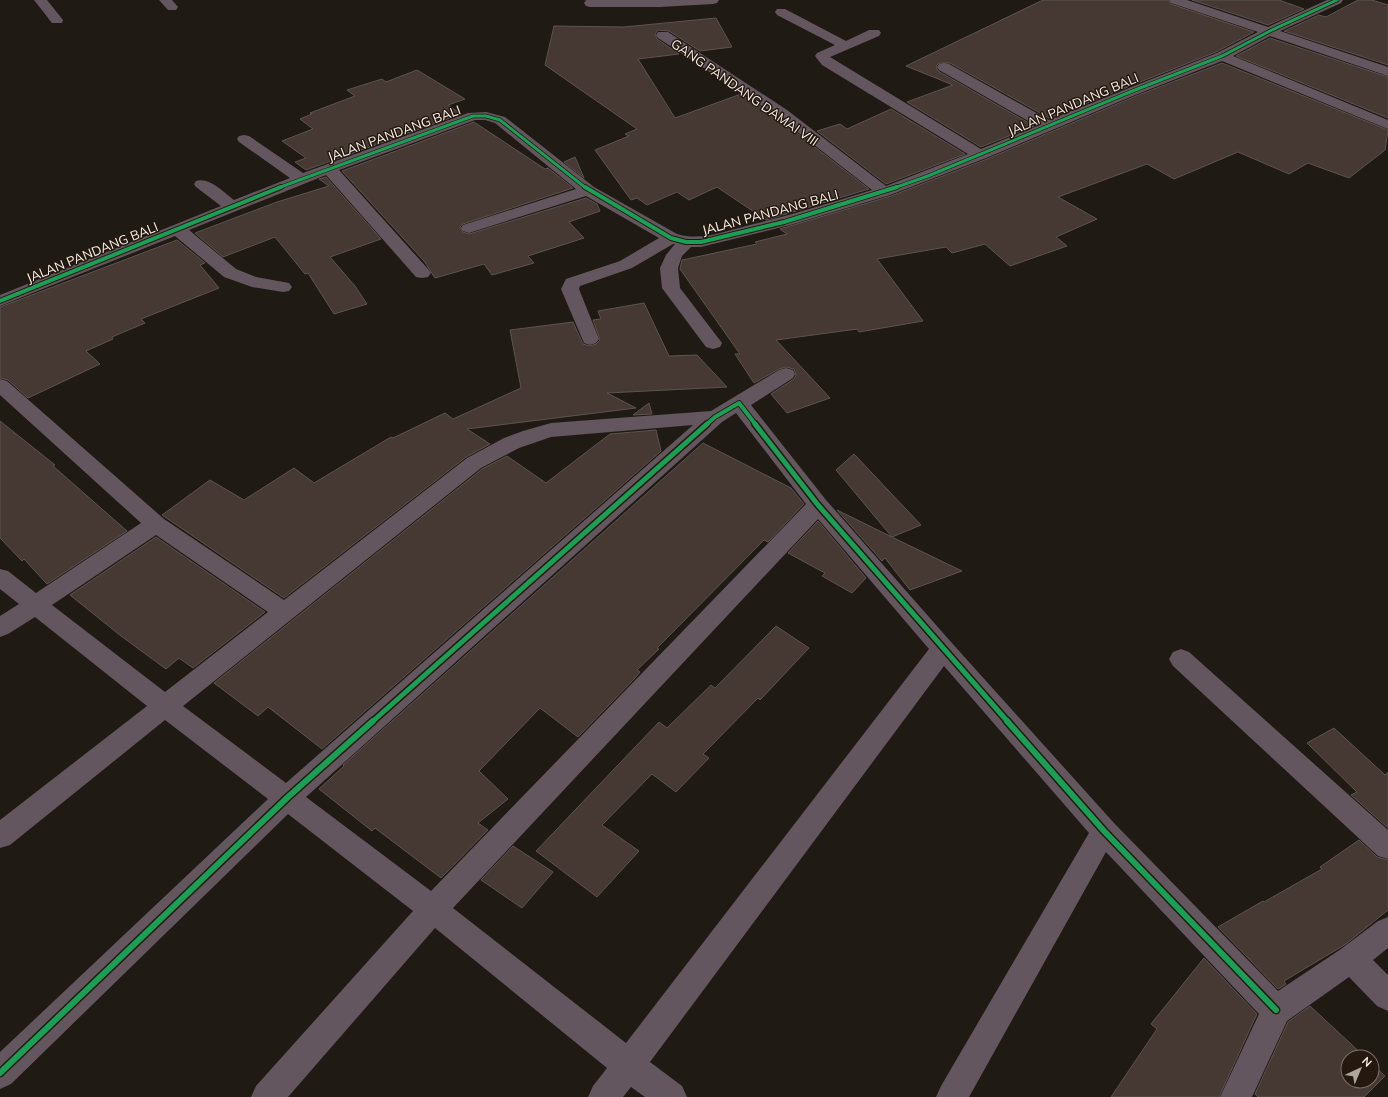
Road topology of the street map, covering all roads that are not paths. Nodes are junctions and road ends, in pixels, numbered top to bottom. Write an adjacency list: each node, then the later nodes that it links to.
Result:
1 (40, 0): 8 (street)
2 (713, 0): 5 (street)
3 (1175, 0): 9 (street)
4 (1337, 0): 9 (street, JALAN PANDANG BALI)
5 (660, 2): 6 (street)
6 (590, 3)
7 (781, 12): 12 (street)
8 (57, 20)
9 (1270, 31): 13 (street, JALAN PANDANG BALI); 15 (street)
10 (874, 34): 12 (street)
11 (663, 35): 24 (street, GANG PANDANG DAMAI VIII)
12 (844, 45): 19 (street)
13 (1222, 56): 16 (street); 17 (street, JALAN PANDANG BALI)
14 (944, 67): 17 (street)
15 (1388, 72)
16 (1388, 125)
17 (1048, 126): 19 (street, JALAN PANDANG BALI)
18 (244, 139): 21 (street)
19 (981, 155): 24 (street, JALAN PANDANG BALI)
20 (329, 169): 21 (street, JALAN PANDANG BALI); 23 (street, JALAN PANDANG BALI); 29 (street)
21 (300, 179): 25 (street, JALAN PANDANG BALI)
22 (202, 184): 25 (street)
23 (588, 190): 26 (street); 28 (street, JALAN PANDANG BALI)
24 (884, 192): 28 (street, JALAN PANDANG BALI)
25 (232, 206): 27 (street, JALAN PANDANG BALI)
26 (469, 228)
27 (177, 229): 30 (street); 31 (street, JALAN PANDANG BALI)
28 (678, 240): 32 (street); 33 (street)
29 (422, 273)
30 (283, 288)
31 (0, 301)
32 (590, 339)
33 (713, 343)
34 (786, 374): 36 (street)
35 (0, 385): 39 (street)
36 (739, 403): 37 (street); 38 (street)
37 (715, 417): 42 (street); 47 (street)
38 (818, 505): 44 (street); 51 (street)
39 (156, 524): 41 (street); 42 (street)
40 (0, 577): 41 (street)
41 (36, 603): 43 (street); 46 (street)
42 (284, 611): 46 (street)
43 (0, 628)
44 (943, 649): 48 (street); 56 (street)
45 (1181, 659): 50 (street)
46 (165, 706): 47 (street); 49 (street)
47 (288, 797): 51 (street); 57 (street)
48 (1104, 832): 55 (street); 61 (street)
49 (0, 836)
50 (1388, 847)
51 (433, 909): 56 (street); 58 (street)
52 (1388, 932): 53 (street)
53 (1351, 959): 54 (street); 55 (street)
54 (1388, 996)
55 (1276, 1010): 62 (street)
56 (628, 1064): 59 (street); 60 (street)
57 (0, 1073)
58 (267, 1097)
59 (604, 1097)
60 (671, 1097)
61 (952, 1097)
62 (1236, 1097)

